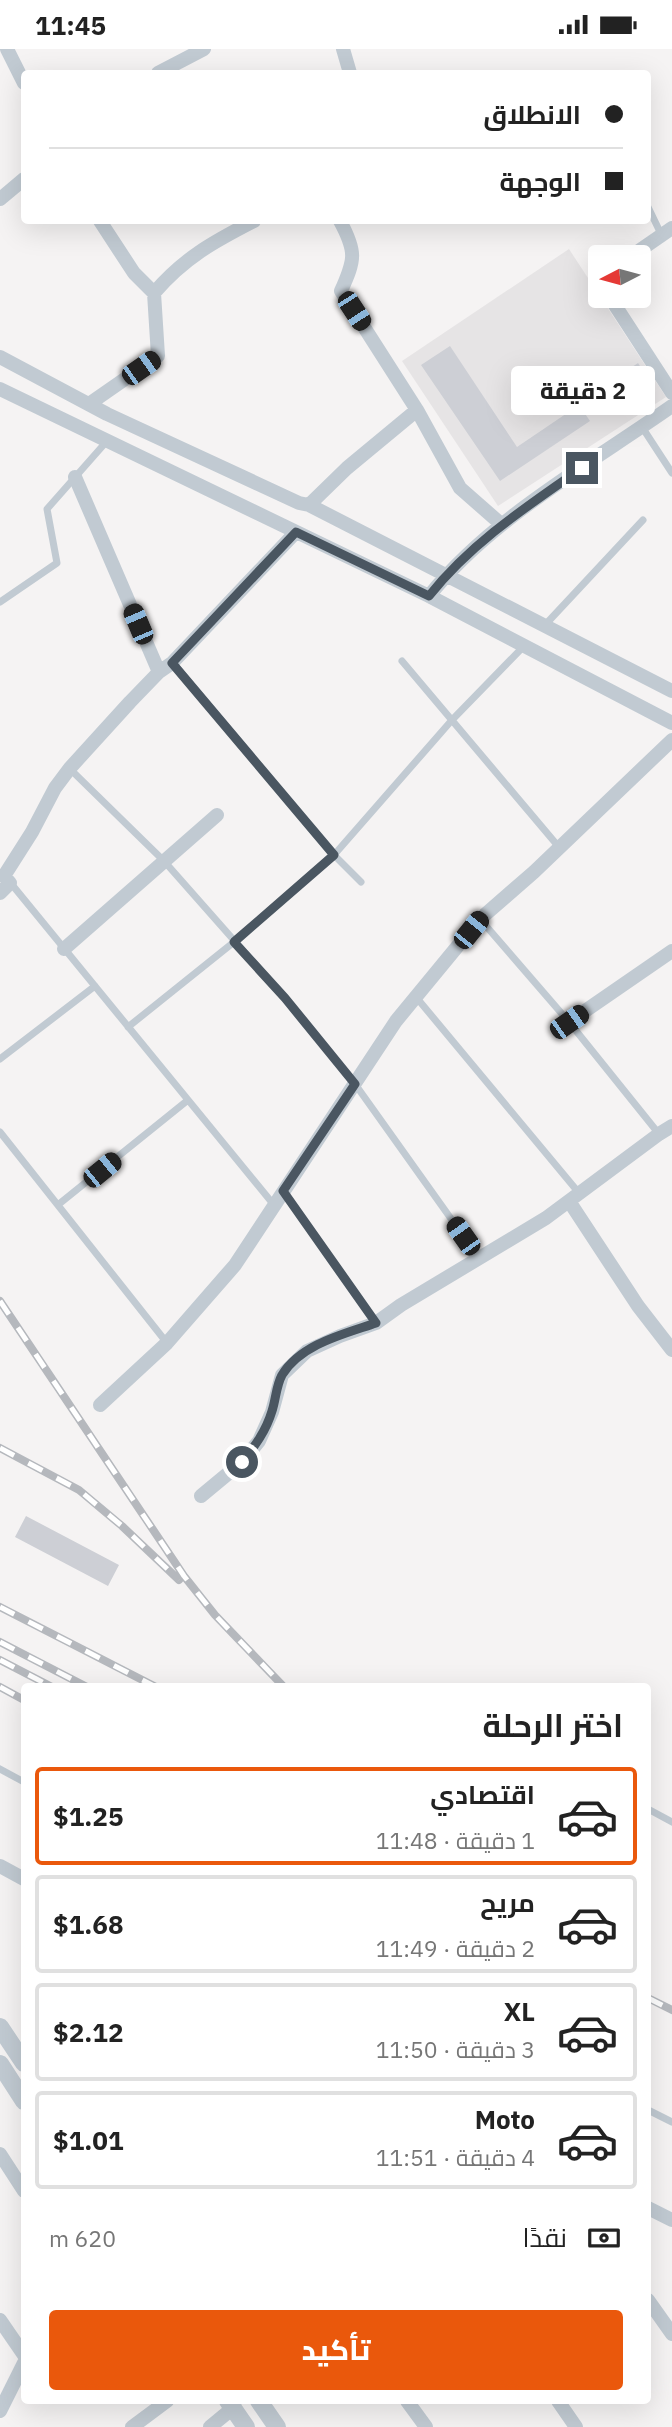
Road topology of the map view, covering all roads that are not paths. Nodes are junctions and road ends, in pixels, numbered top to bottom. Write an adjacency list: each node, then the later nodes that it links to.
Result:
1 (8, 49): 6 (street)
2 (204, 49): 4 (street)
3 (343, 49): 5 (street)
4 (164, 70)
5 (349, 70)
6 (21, 77)
7 (21, 182): 8 (street)
8 (0, 199)
9 (651, 211): 13 (lane)
10 (102, 224): 15 (street)
11 (248, 224): 15 (street)
12 (343, 224): 22 (street)
13 (667, 232): 14 (street)
14 (648, 245)
15 (153, 293): 20 (street)
16 (617, 308): 19 (street)
17 (0, 357): 20 (street)
18 (0, 389): 24 (street)
19 (672, 393)
20 (89, 404): 27 (street)
21 (672, 407): 23 (street)
22 (417, 410): 27 (street); 29 (street)
23 (642, 427): 25 (lane); 29 (street)
24 (107, 441): 26 (lane); 30 (street)
25 (672, 473)
26 (75, 477): 33 (lane); 38 (street)
27 (309, 505): 31 (street)
28 (643, 520): 34 (lane)
29 (501, 524): 31 (street)
30 (296, 532): 32 (street); 37 (street)
31 (446, 574): 32 (street); 34 (street)
32 (429, 596): 35 (street)
33 (0, 602)
34 (545, 625): 39 (street)
35 (524, 646): 40 (lane); 41 (street)
36 (402, 661): 40 (lane)
37 (172, 663): 38 (street); 46 (lane)
38 (159, 673): 43 (street)
39 (672, 691)
40 (452, 720): 45 (lane); 46 (lane)
41 (672, 723)
42 (672, 740): 45 (street)
43 (70, 768): 47 (lane); 48 (street)
44 (217, 815): 47 (street)
45 (558, 846): 51 (street)
46 (334, 855): 49 (lane); 52 (lane)
47 (164, 861): 52 (lane); 53 (street)
48 (4, 876): 50 (street); 53 (lane)
49 (361, 883)
50 (0, 893)
51 (480, 919): 56 (street); 57 (lane)
52 (234, 942): 58 (lane); 60 (lane)
53 (64, 949): 55 (lane)
54 (672, 951): 57 (street)
55 (95, 986): 58 (lane); 59 (lane)
56 (415, 997): 60 (street); 65 (lane)
57 (569, 1022): 62 (lane)
58 (128, 1027): 61 (lane)
59 (0, 1059)
60 (355, 1084): 64 (street); 68 (lane)
61 (188, 1100): 66 (lane); 67 (lane)
62 (665, 1130): 65 (street)
63 (0, 1132): 66 (lane)
64 (283, 1191): 67 (street); 69 (lane)
65 (574, 1197): 68 (street); 71 (street)
66 (59, 1204): 70 (lane)
67 (275, 1206): 70 (street)
68 (479, 1258): 69 (street)
69 (376, 1323): 73 (street)
70 (167, 1343): 72 (street)
71 (672, 1350)
72 (100, 1405)
73 (201, 1496)
74 (0, 1769): 75 (lane)
75 (21, 1780)
76 (651, 1811): 77 (lane)
77 (672, 1822)
78 (0, 1865): 79 (street)
79 (21, 1877)
80 (0, 2027): 81 (street)
81 (21, 2058)
82 (0, 2064): 83 (street)
83 (21, 2096)
84 (651, 2112): 85 (lane)
85 (672, 2122)
86 (0, 2154): 87 (street)
87 (21, 2186)
88 (651, 2209): 89 (street)
89 (672, 2220)
90 (651, 2304): 92 (street)
91 (0, 2320): 93 (street)
92 (672, 2334)
93 (21, 2350)
94 (21, 2369): 100 (street)
95 (162, 2404): 101 (street)
96 (232, 2404): 102 (street); 103 (street)
97 (261, 2404): 104 (street)
98 (410, 2404): 105 (street)
99 (560, 2404): 106 (street)
100 (0, 2411)
101 (132, 2427)
102 (210, 2427)
103 (246, 2427)
104 (277, 2427)
105 (426, 2427)
106 (576, 2427)

